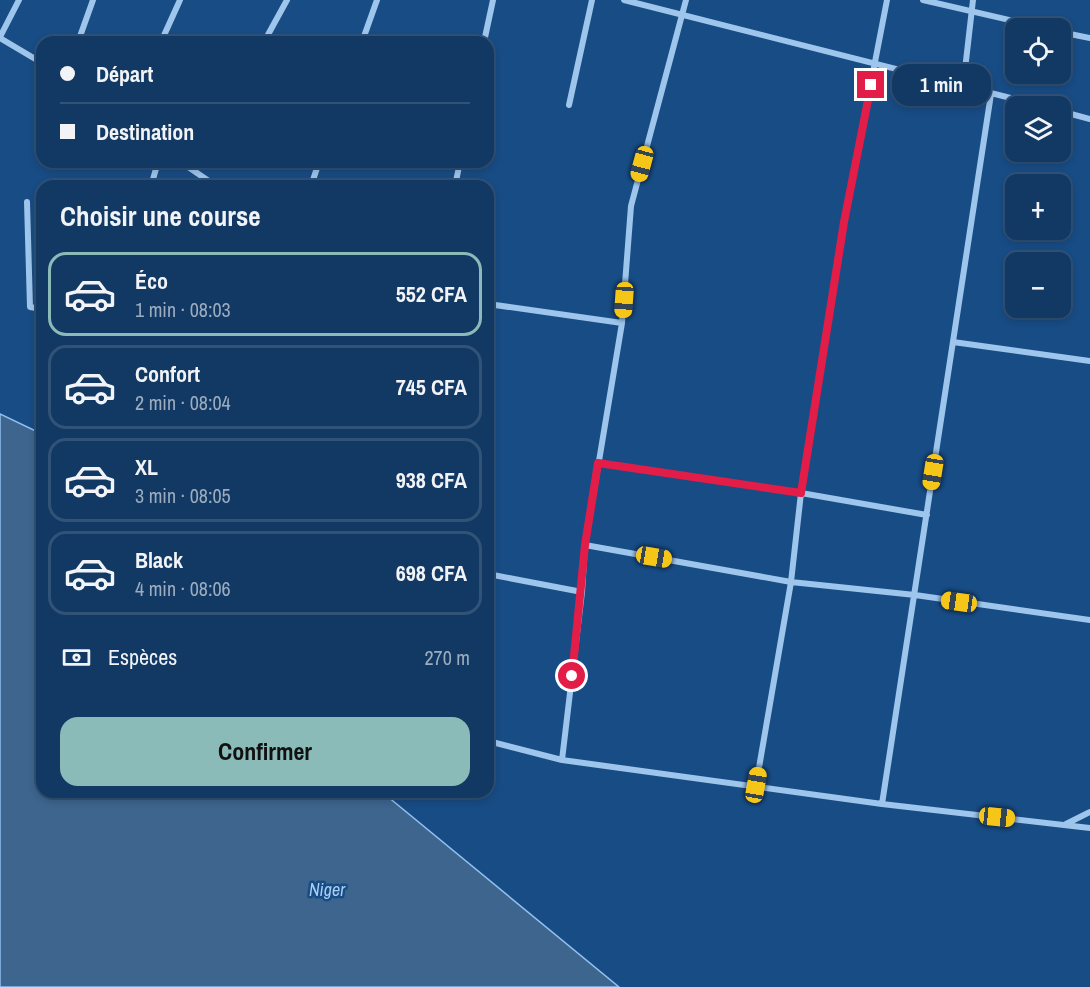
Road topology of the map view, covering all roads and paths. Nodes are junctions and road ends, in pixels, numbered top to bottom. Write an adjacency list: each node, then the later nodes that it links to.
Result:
1 (19, 0): 22 (street)
2 (93, 0): 17 (street)
3 (180, 0): 18 (street)
4 (287, 0): 19 (street)
5 (377, 0): 20 (street)
6 (493, 0): 21 (street)
7 (592, 0): 29 (street)
8 (624, 0): 14 (street)
9 (686, 0): 14 (street)
10 (887, 0): 25 (street)
11 (923, 0): 13 (street)
12 (973, 0): 13 (street)
13 (971, 13): 15 (street); 26 (street)
14 (682, 15): 25 (street); 37 (street)
15 (1005, 20)
16 (1071, 34): 23 (street)
17 (80, 36)
18 (164, 36)
19 (267, 36)
20 (364, 36)
21 (485, 36)
22 (0, 37): 24 (street)
23 (1090, 38)
24 (36, 59)
25 (875, 63): 26 (street); 41 (street)
26 (963, 87): 27 (street)
27 (991, 94): 28 (street); 38 (street)
28 (1005, 97)
29 (569, 105)
30 (1071, 114): 31 (street)
31 (1090, 118)
32 (190, 168): 33 (street)
33 (207, 180)
34 (27, 202): 36 (street)
35 (494, 305): 37 (street)
36 (36, 308)
37 (622, 323): 40 (street)
38 (953, 342): 39 (street); 42 (street)
39 (1090, 361)
40 (598, 463): 41 (street); 43 (street)
41 (801, 493): 42 (street); 45 (street)
42 (927, 515): 47 (street)
43 (585, 545): 45 (street); 46 (street)
44 (494, 575): 46 (street)
45 (791, 582): 47 (street); 51 (street)
46 (582, 592): 50 (street)
47 (915, 596): 48 (street); 52 (street)
48 (1090, 620)
49 (494, 743): 50 (street)
50 (562, 760): 51 (street)
51 (756, 785): 52 (street)
52 (882, 804): 54 (street)
53 (1090, 812): 54 (street)
54 (1065, 824): 55 (street)
55 (1090, 828)

